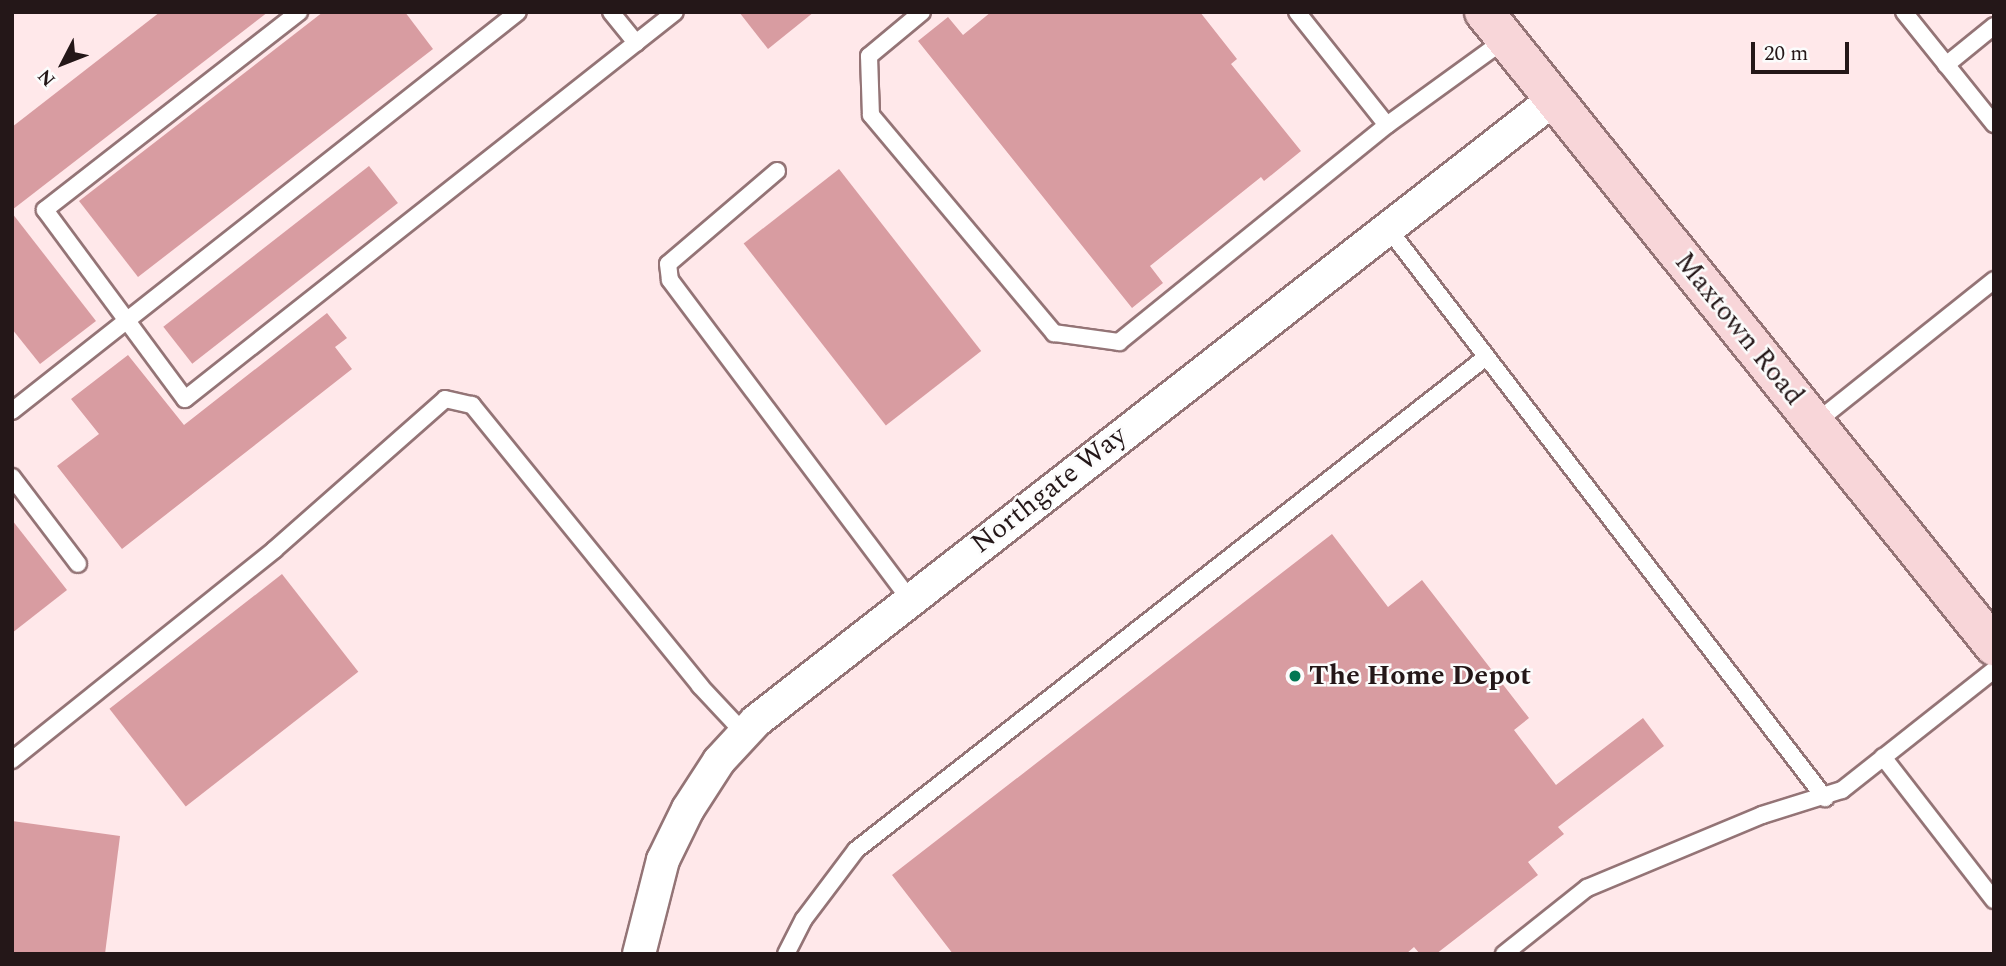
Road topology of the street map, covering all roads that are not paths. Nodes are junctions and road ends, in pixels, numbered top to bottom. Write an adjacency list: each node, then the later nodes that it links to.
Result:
1 (299, 12): 18 (lane)
2 (518, 12): 18 (lane)
3 (611, 12): 10 (lane)
4 (675, 12): 10 (lane)
5 (922, 12): 14 (lane)
6 (1297, 12): 14 (lane)
7 (1904, 12): 11 (lane)
8 (1495, 26): 12 (main road, Maxtown Road); 14 (lane)
9 (1994, 26): 11 (lane)
10 (636, 43): 18 (lane)
11 (1946, 65): 13 (lane)
12 (1554, 99): 16 (street, Northgate Way); 21 (main road, Maxtown Road)
13 (1994, 124)
14 (1387, 125)
15 (777, 171): 24 (lane)
16 (1387, 227): 19 (lane); 24 (street, Northgate Way)
17 (1994, 280): 21 (lane)
18 (127, 321): 20 (lane)
19 (1486, 357): 30 (lane); 33 (lane)
20 (12, 411)
21 (1815, 423): 25 (main road, Maxtown Road)
22 (12, 477): 23 (lane)
23 (78, 564)
24 (909, 598): 27 (street, Northgate Way)
25 (1994, 646)
26 (1994, 670): 28 (lane)
27 (744, 733): 29 (lane); 32 (street, Northgate Way)
28 (1884, 757): 30 (lane); 31 (lane)
29 (12, 760)
30 (1825, 798): 34 (lane)
31 (1994, 900)
32 (639, 954)
33 (786, 954)
34 (1504, 954)

